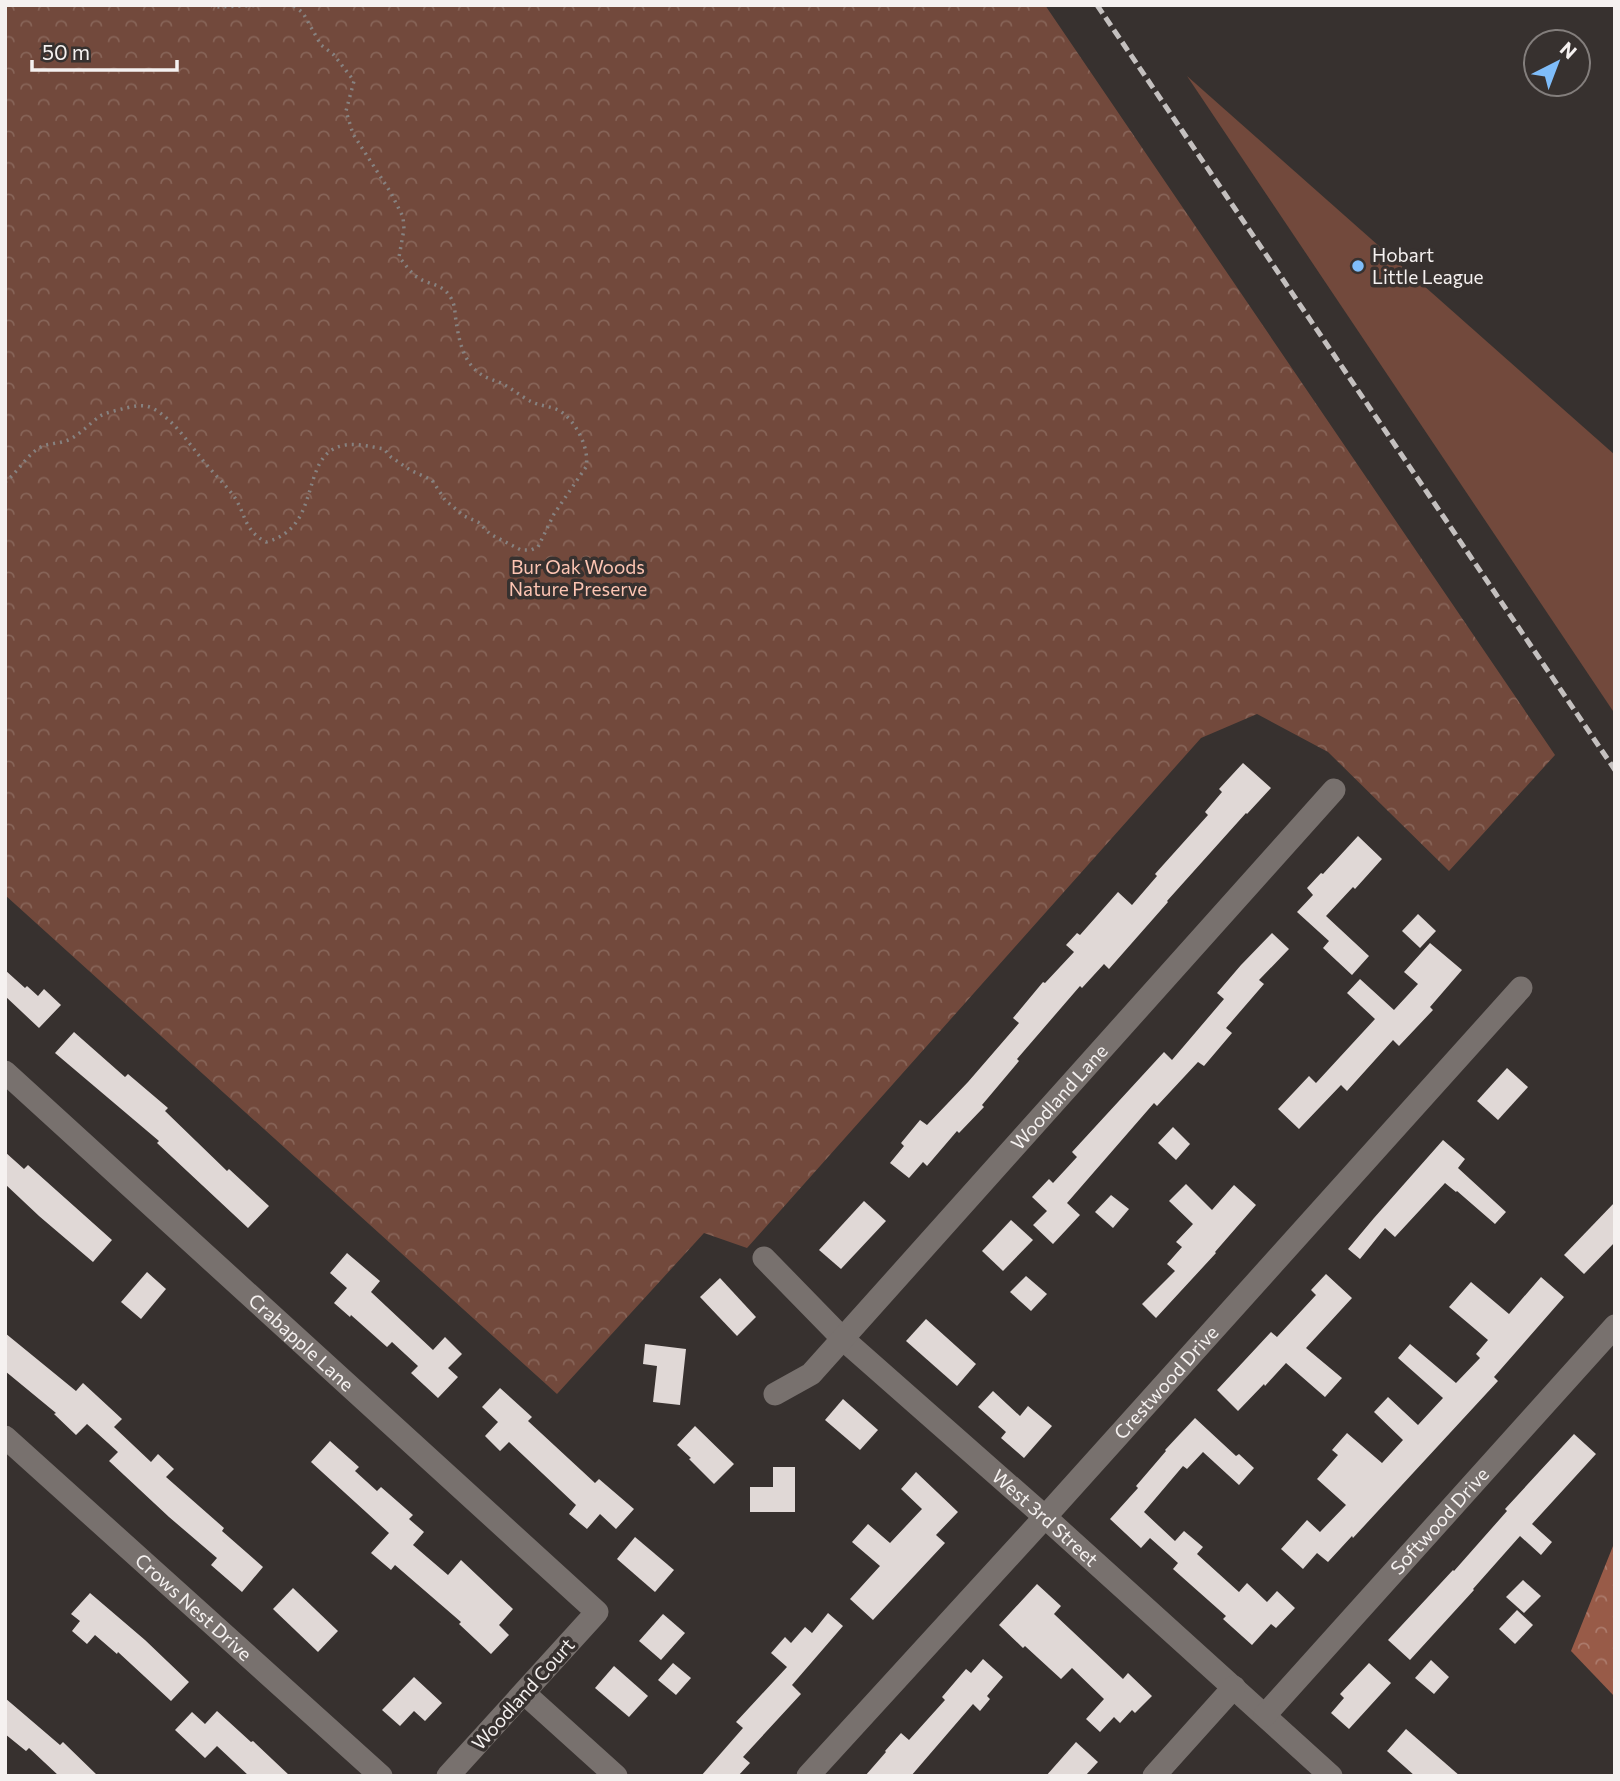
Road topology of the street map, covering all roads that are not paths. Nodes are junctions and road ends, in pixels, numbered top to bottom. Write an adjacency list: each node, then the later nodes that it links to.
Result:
1 (1334, 790): 6 (street, Woodland Lane)
2 (1521, 988): 9 (street, Crestwood Drive)
3 (5, 1072): 10 (street, Crabapple Lane)
4 (764, 1258): 6 (street, West 3rd Street)
5 (1615, 1326): 13 (street, Softwood Drive)
6 (843, 1339): 7 (street, Woodland Lane); 9 (street, West 3rd Street)
7 (775, 1394)
8 (5, 1437): 14 (street, Crows Nest Drive)
9 (1045, 1517): 11 (street, West 3rd Street); 17 (street, Crestwood Drive)
10 (597, 1612): 12 (street, Woodland Court)
11 (1234, 1687): 13 (street, West 3rd Street); 18 (street)
12 (524, 1693): 15 (street, Woodland Court); 16 (street)
13 (1265, 1715): 19 (street, West 3rd Street)
14 (381, 1776)
15 (448, 1776)
16 (616, 1776)
17 (808, 1776)
18 (1154, 1776)
19 (1331, 1776)

